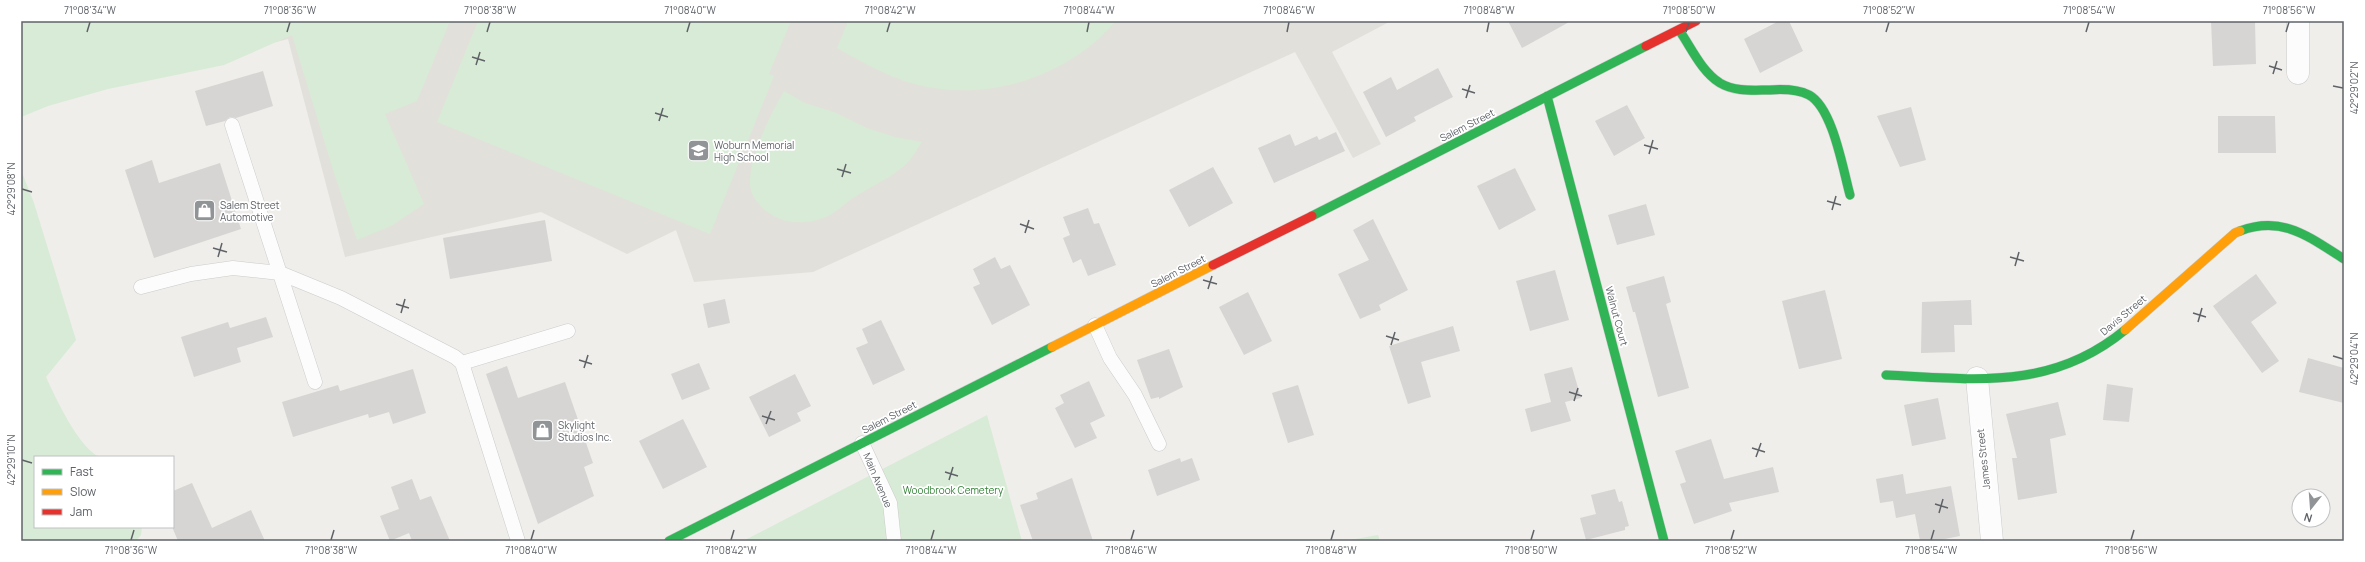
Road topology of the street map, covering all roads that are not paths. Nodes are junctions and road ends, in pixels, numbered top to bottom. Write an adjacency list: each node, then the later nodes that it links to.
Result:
1 (1696, 21): 3 (street, Salem Street)
2 (2298, 21): 4 (street)
3 (1679, 30): 5 (street, Salem Street); 7 (street)
4 (2298, 73)
5 (1547, 96): 11 (street, Salem Street); 22 (street, Walnut Court)
6 (232, 125): 9 (lane)
7 (1850, 195)
8 (2344, 259): 15 (street, Davis Street)
9 (280, 274): 10 (lane); 13 (lane); 16 (lane)
10 (141, 287)
11 (1095, 325): 17 (street, Salem Street); 18 (lane)
12 (568, 331): 13 (lane)
13 (462, 363): 19 (lane)
14 (1886, 375): 15 (street, Davis Street)
15 (1977, 378): 23 (street, James Street)
16 (316, 382)
17 (862, 443): 20 (street, Salem Street); 21 (lane, Main Avenue)
18 (1159, 444)
19 (518, 541)
20 (669, 541)
21 (894, 541)
22 (1664, 541)
23 (1992, 541)

